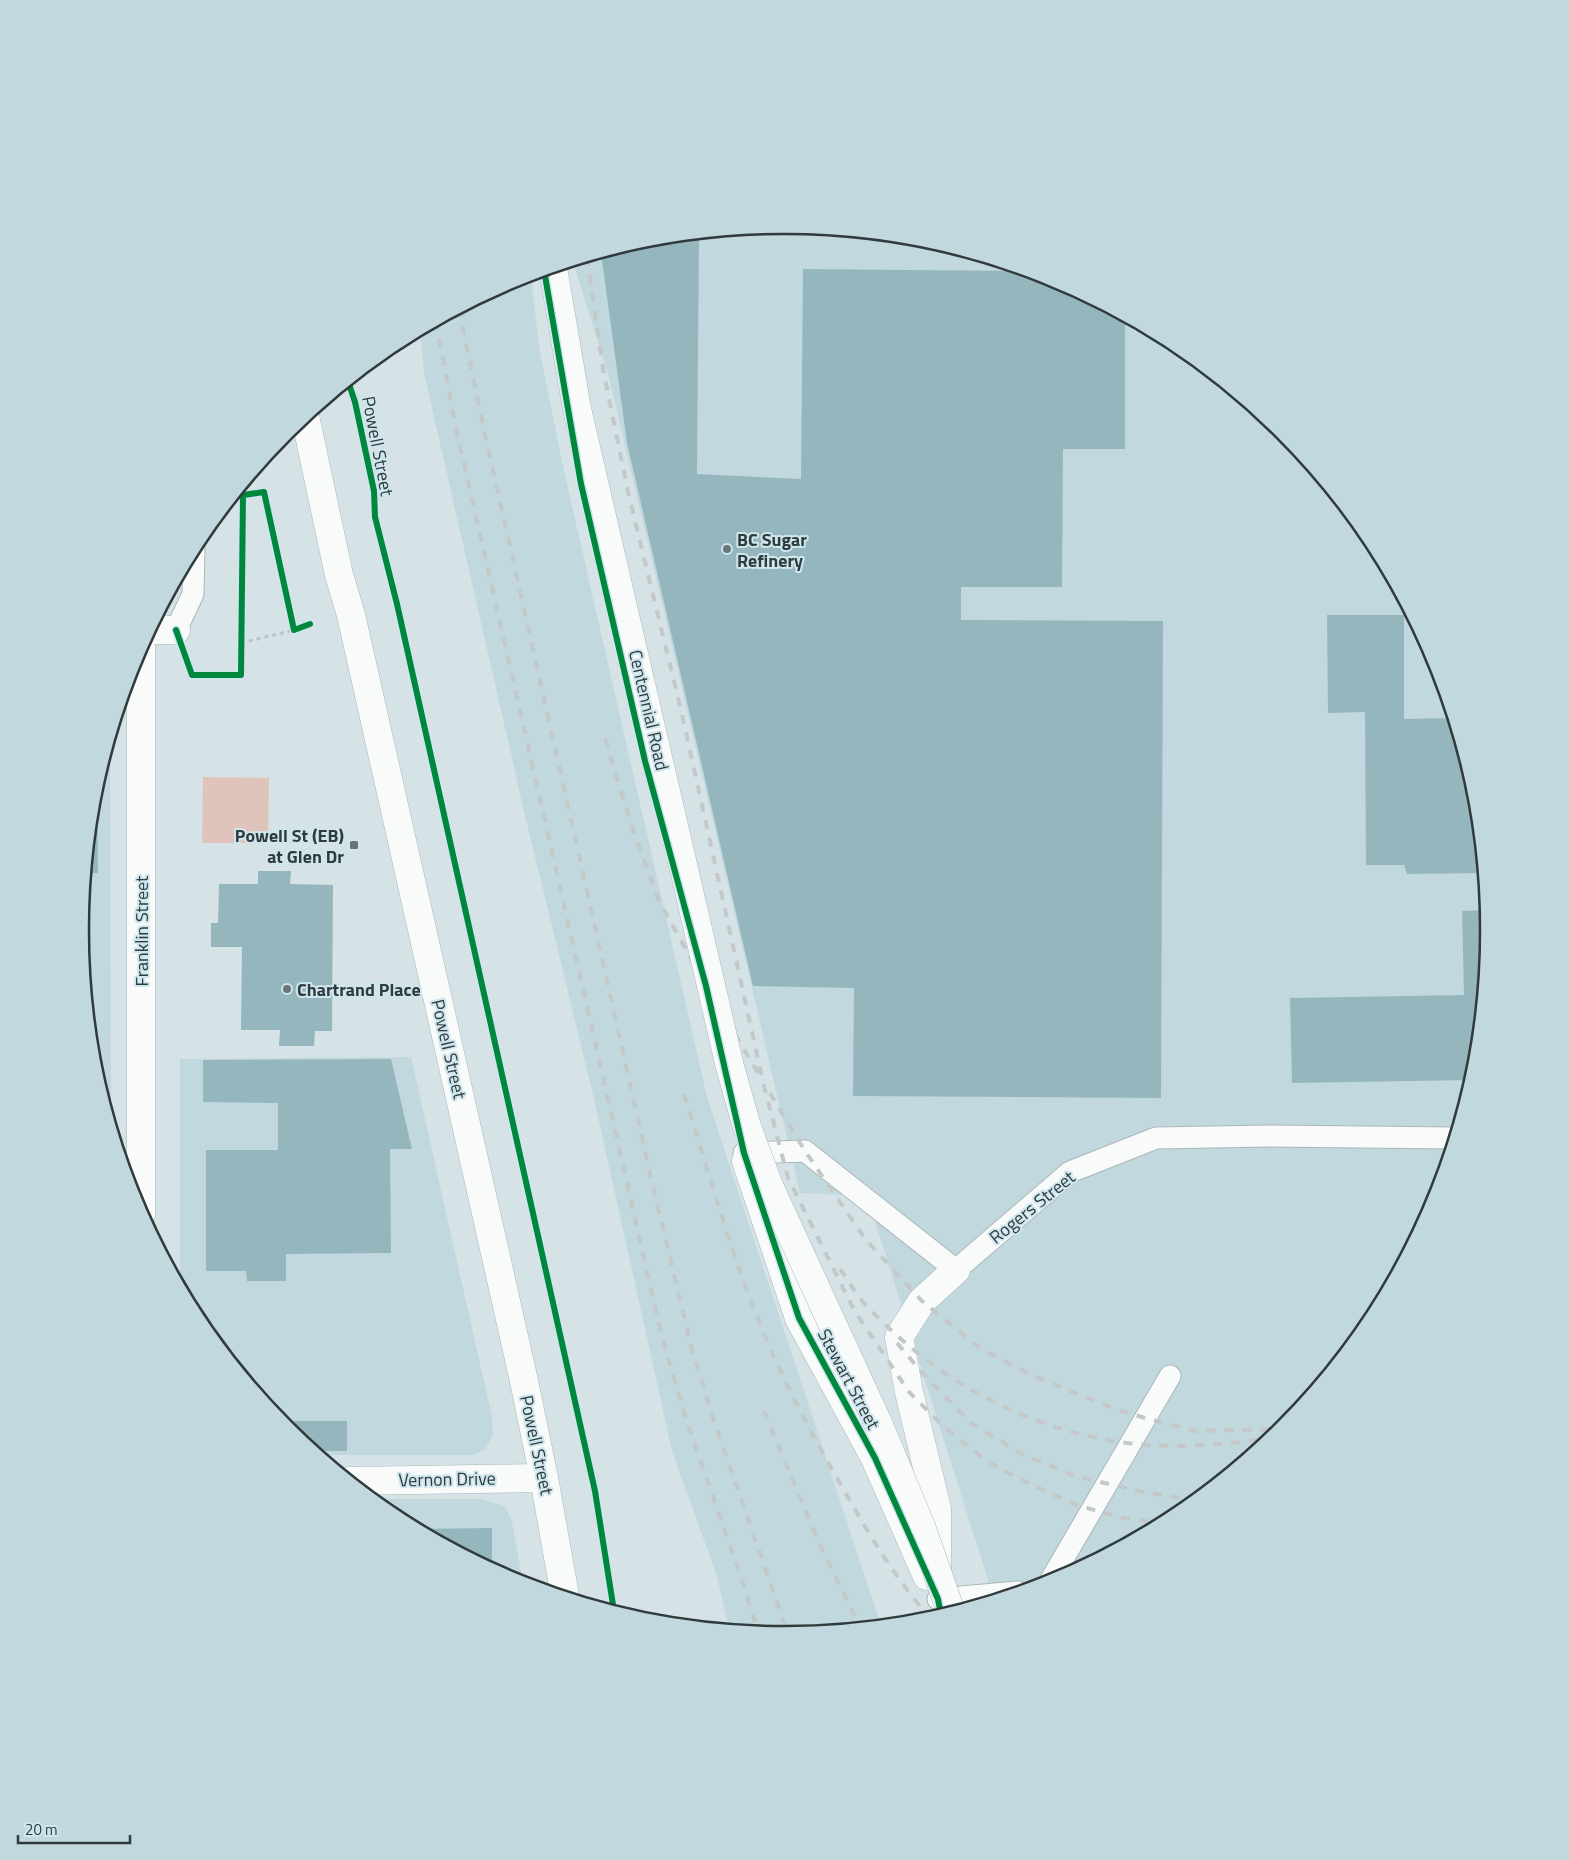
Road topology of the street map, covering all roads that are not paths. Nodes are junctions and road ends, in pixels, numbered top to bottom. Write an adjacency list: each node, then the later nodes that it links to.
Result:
1 (554, 274): 16 (street, bridge)
2 (545, 277): 8 (street, Centennial Road)
3 (307, 425): 12 (street, Powell Street)
4 (194, 563): 5 (lane)
5 (163, 630)
6 (141, 667): 9 (street, Franklin Street)
7 (1448, 1138): 10 (lane, Rogers Street)
8 (744, 1153): 10 (lane); 17 (street, Stewart Street)
9 (141, 1193)
10 (956, 1270): 18 (street)
11 (1170, 1376): 14 (lane)
12 (544, 1478): 13 (street, Vernon Drive); 15 (street, Powell Street)
13 (358, 1480)
14 (1056, 1571)
15 (564, 1590)
16 (942, 1607)
17 (942, 1607)
18 (943, 1607)

